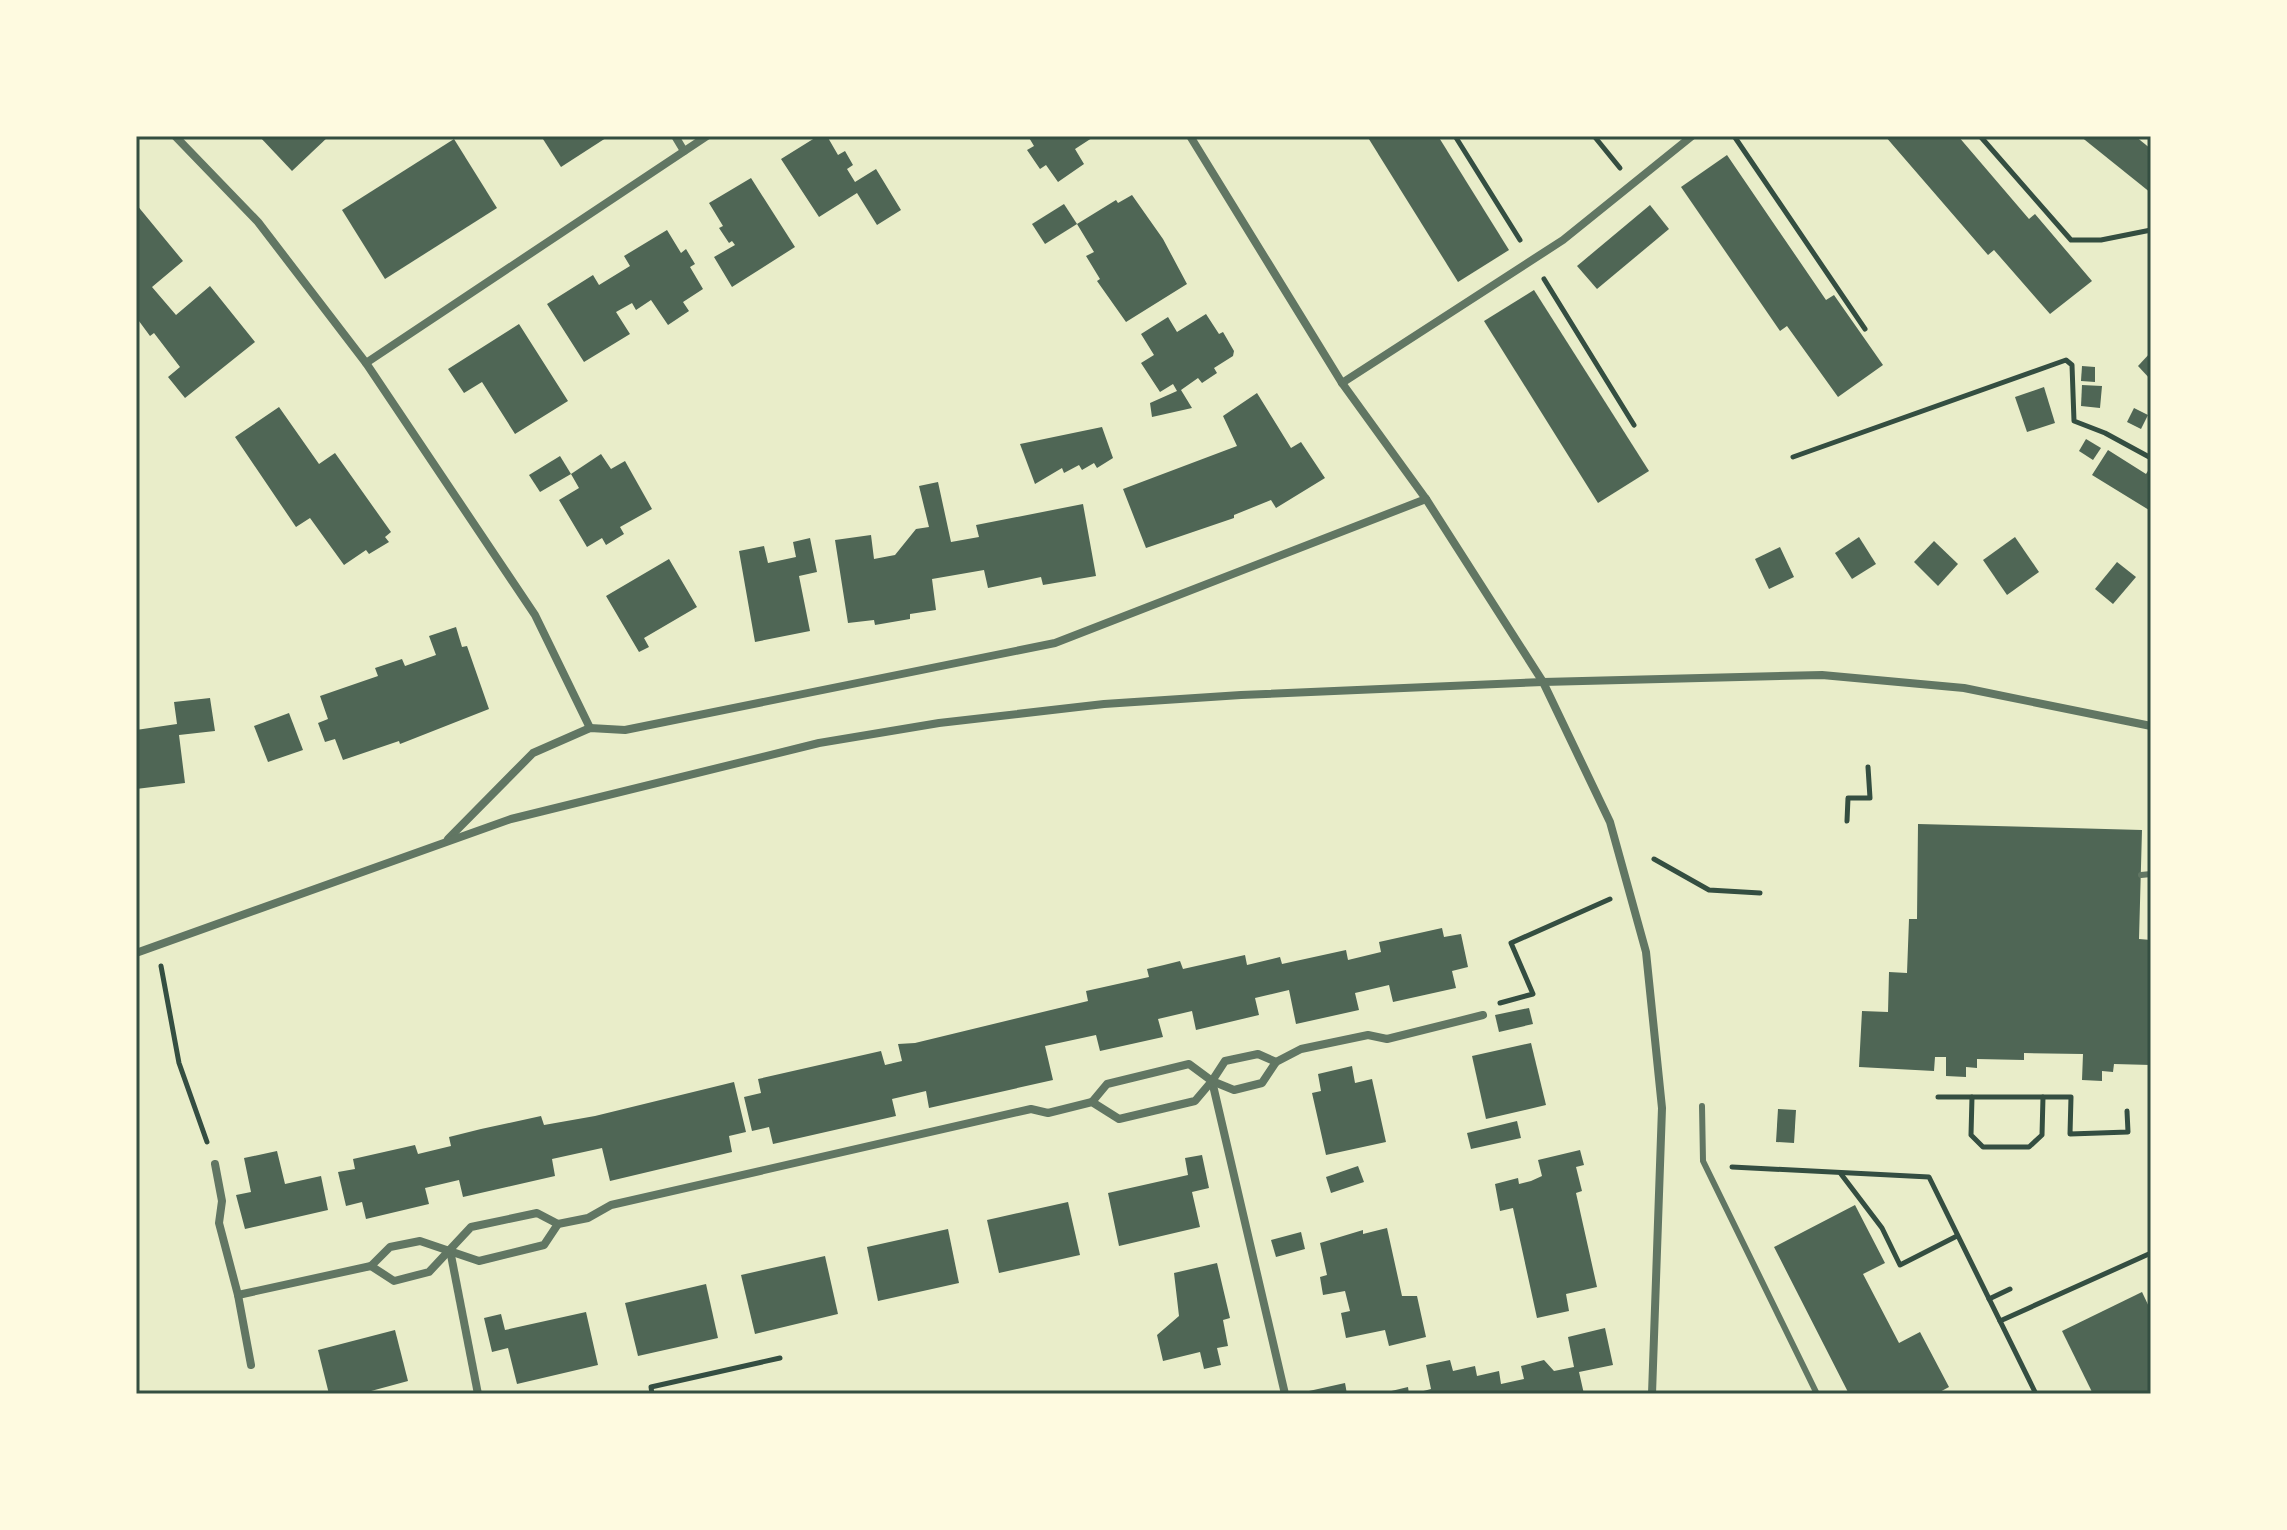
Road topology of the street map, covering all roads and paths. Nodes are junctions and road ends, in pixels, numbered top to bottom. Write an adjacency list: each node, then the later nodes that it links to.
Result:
1 (175, 136): 13 (street)
2 (675, 136): 9 (street)
3 (707, 136): 9 (street)
4 (1190, 136): 14 (street)
5 (1594, 136): 10 (path)
6 (1692, 136): 10 (street)
7 (1734, 136): 12 (path)
8 (1980, 136): 11 (path)
9 (684, 151): 13 (street)
10 (1633, 184): 14 (street)
11 (2151, 230)
12 (1865, 329)
13 (366, 363): 20 (street)
14 (1342, 383): 17 (street)
15 (1793, 457): 16 (path)
16 (2151, 458)
17 (1426, 499): 18 (street); 20 (street)
18 (1543, 682): 19 (street); 23 (street); 27 (street)
19 (2151, 726)
20 (590, 728): 23 (street)
21 (1868, 767): 22 (path)
22 (1847, 821)
23 (445, 841): 29 (street)
24 (1654, 859): 28 (path)
25 (2151, 874): 26 (lane)
26 (2141, 875)
27 (1629, 891): 31 (path); 57 (street)
28 (1760, 893)
29 (157, 946): 30 (street); 40 (path)
30 (136, 953)
31 (1483, 1015): 32 (street)
32 (1276, 1062): 33 (street); 33 (street)
33 (1212, 1081): 37 (street); 37 (street); 56 (street)
34 (1938, 1097): 35 (path)
35 (1972, 1097): 36 (path); 36 (path)
36 (2043, 1097): 39 (path)
37 (1092, 1102): 43 (street)
38 (1702, 1106): 41 (lane)
39 (2127, 1111)
40 (215, 1164): 49 (street)
41 (1706, 1166): 42 (path); 58 (lane)
42 (1840, 1173): 44 (path); 44 (path)
43 (558, 1224): 45 (street); 45 (street)
44 (1957, 1236): 50 (path)
45 (450, 1250): 47 (street); 47 (street); 54 (street)
46 (2151, 1253): 51 (path)
47 (371, 1266): 49 (street)
48 (2010, 1289): 50 (path)
49 (238, 1295): 53 (street)
50 (1989, 1299): 51 (path)
51 (2000, 1321): 59 (path)
52 (780, 1358): 55 (path)
53 (251, 1365)
54 (478, 1394)
55 (652, 1394)
56 (1285, 1394)
57 (1652, 1394)
58 (1817, 1394)
59 (2036, 1394)

